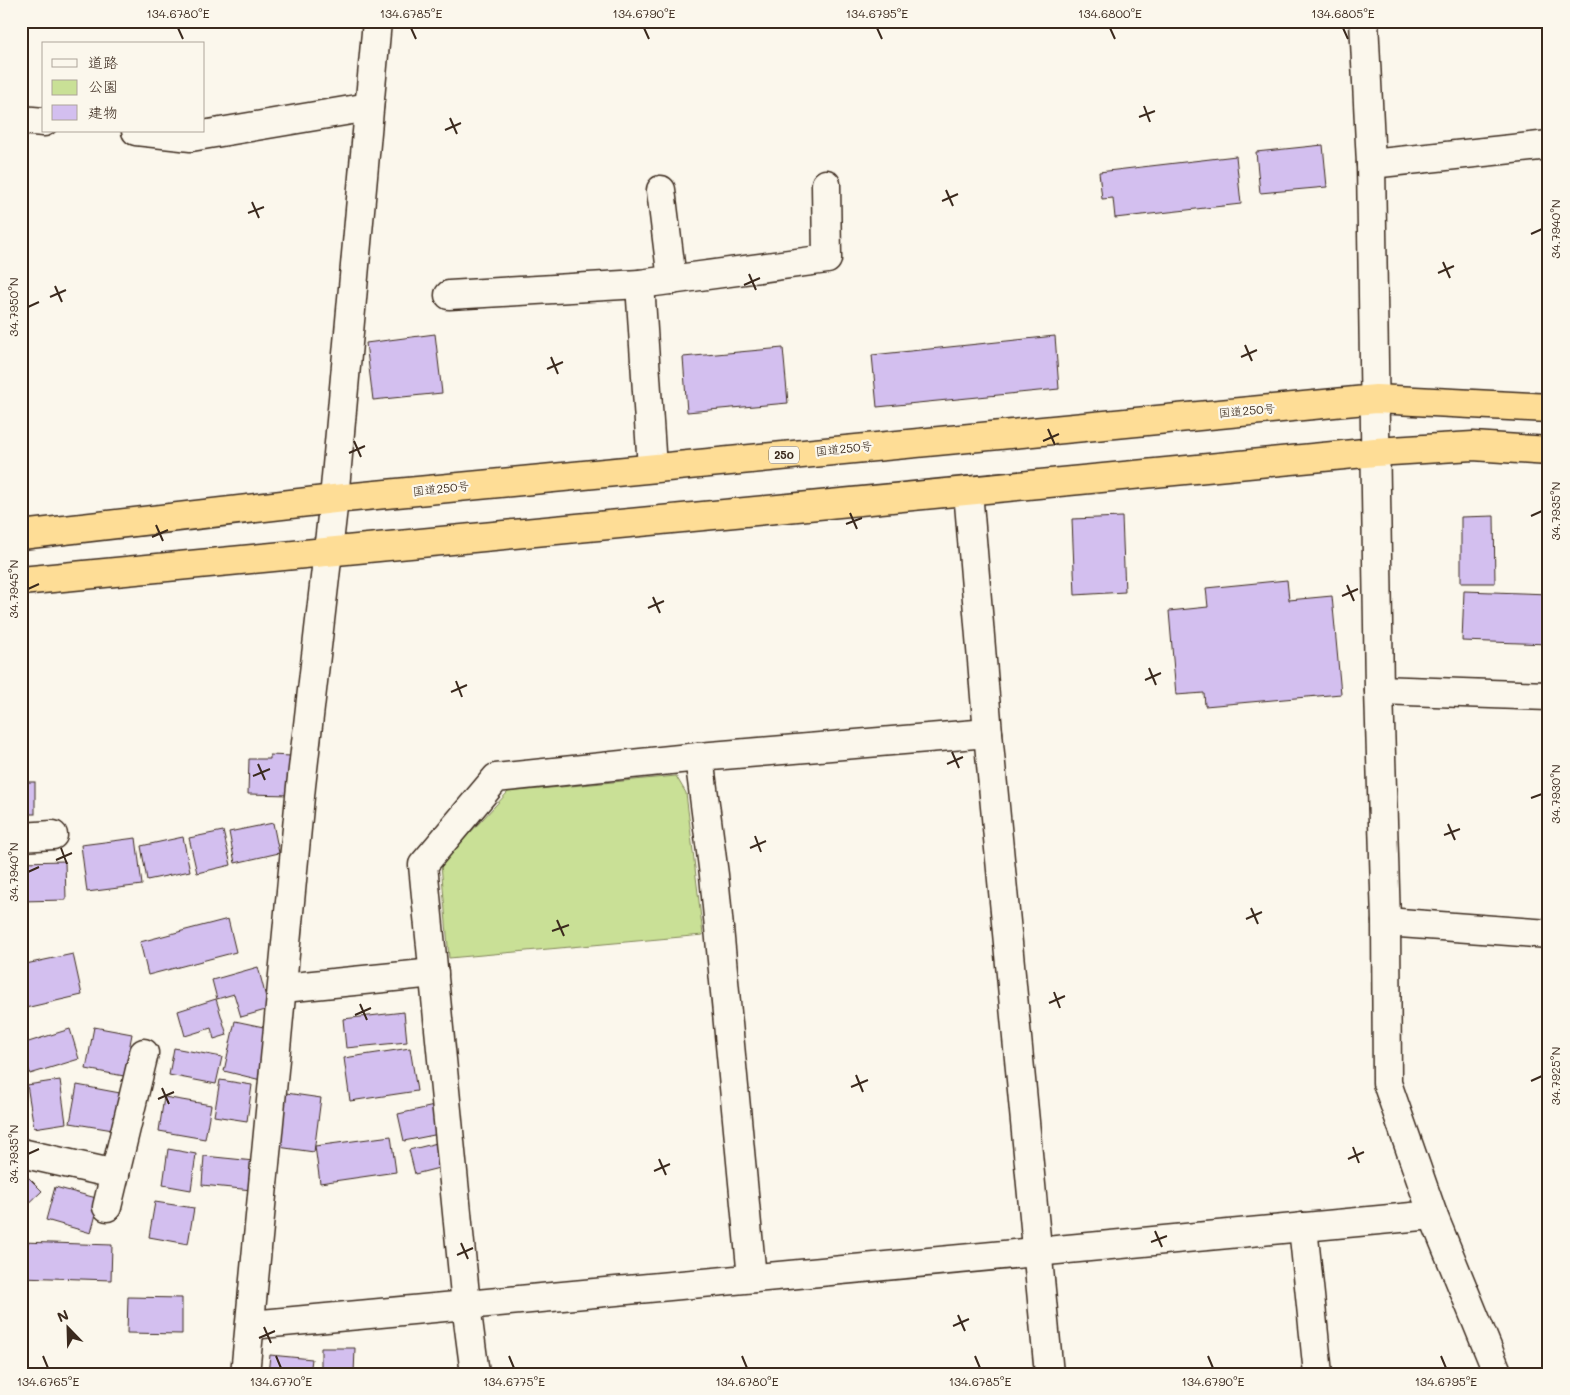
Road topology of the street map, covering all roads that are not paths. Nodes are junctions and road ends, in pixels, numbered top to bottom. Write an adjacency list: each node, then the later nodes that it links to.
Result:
1 (377, 21): 3 (street)
2 (1364, 21): 8 (street)
3 (369, 107): 6 (street); 20 (street)
4 (21, 120): 5 (street)
5 (42, 122)
6 (147, 132)
7 (1549, 145): 8 (street)
8 (1372, 164): 14 (street)
9 (826, 184): 11 (street)
10 (661, 190): 11 (street)
11 (672, 280): 12 (street)
12 (640, 284): 13 (street); 18 (street)
13 (449, 295)
14 (1376, 399): 15 (highway, 国道250号 / 250); 17 (street); 18 (highway, 国道250号 / 250)
15 (1549, 408)
16 (1549, 451): 17 (highway)
17 (1375, 452): 19 (highway); 24 (street)
18 (652, 468): 20 (highway, 国道250号 / 250)
19 (968, 491): 22 (highway); 26 (street)
20 (334, 499): 21 (highway, 国道250号 / 250); 22 (street)
21 (21, 535)
22 (327, 552): 23 (highway); 33 (street)
23 (21, 581)
24 (1379, 690): 25 (street); 30 (street)
25 (1549, 696)
26 (988, 733): 27 (street); 40 (street)
27 (699, 757): 32 (street); 41 (street)
28 (53, 835): 29 (street)
29 (21, 837)
30 (1386, 922): 31 (street); 38 (street)
31 (1549, 934)
32 (434, 973): 33 (street); 42 (street)
33 (282, 988): 43 (street)
34 (144, 1053): 36 (street)
35 (21, 1154): 36 (street)
36 (115, 1174): 37 (street)
37 (107, 1208)
38 (1432, 1215): 39 (street); 48 (street)
39 (1303, 1227): 40 (street); 47 (street)
40 (1037, 1252): 41 (street); 46 (street)
41 (752, 1278): 42 (street)
42 (466, 1305): 43 (street); 45 (street)
43 (251, 1325): 44 (street)
44 (245, 1374)
45 (475, 1374)
46 (1049, 1374)
47 (1318, 1374)
48 (1498, 1374)

